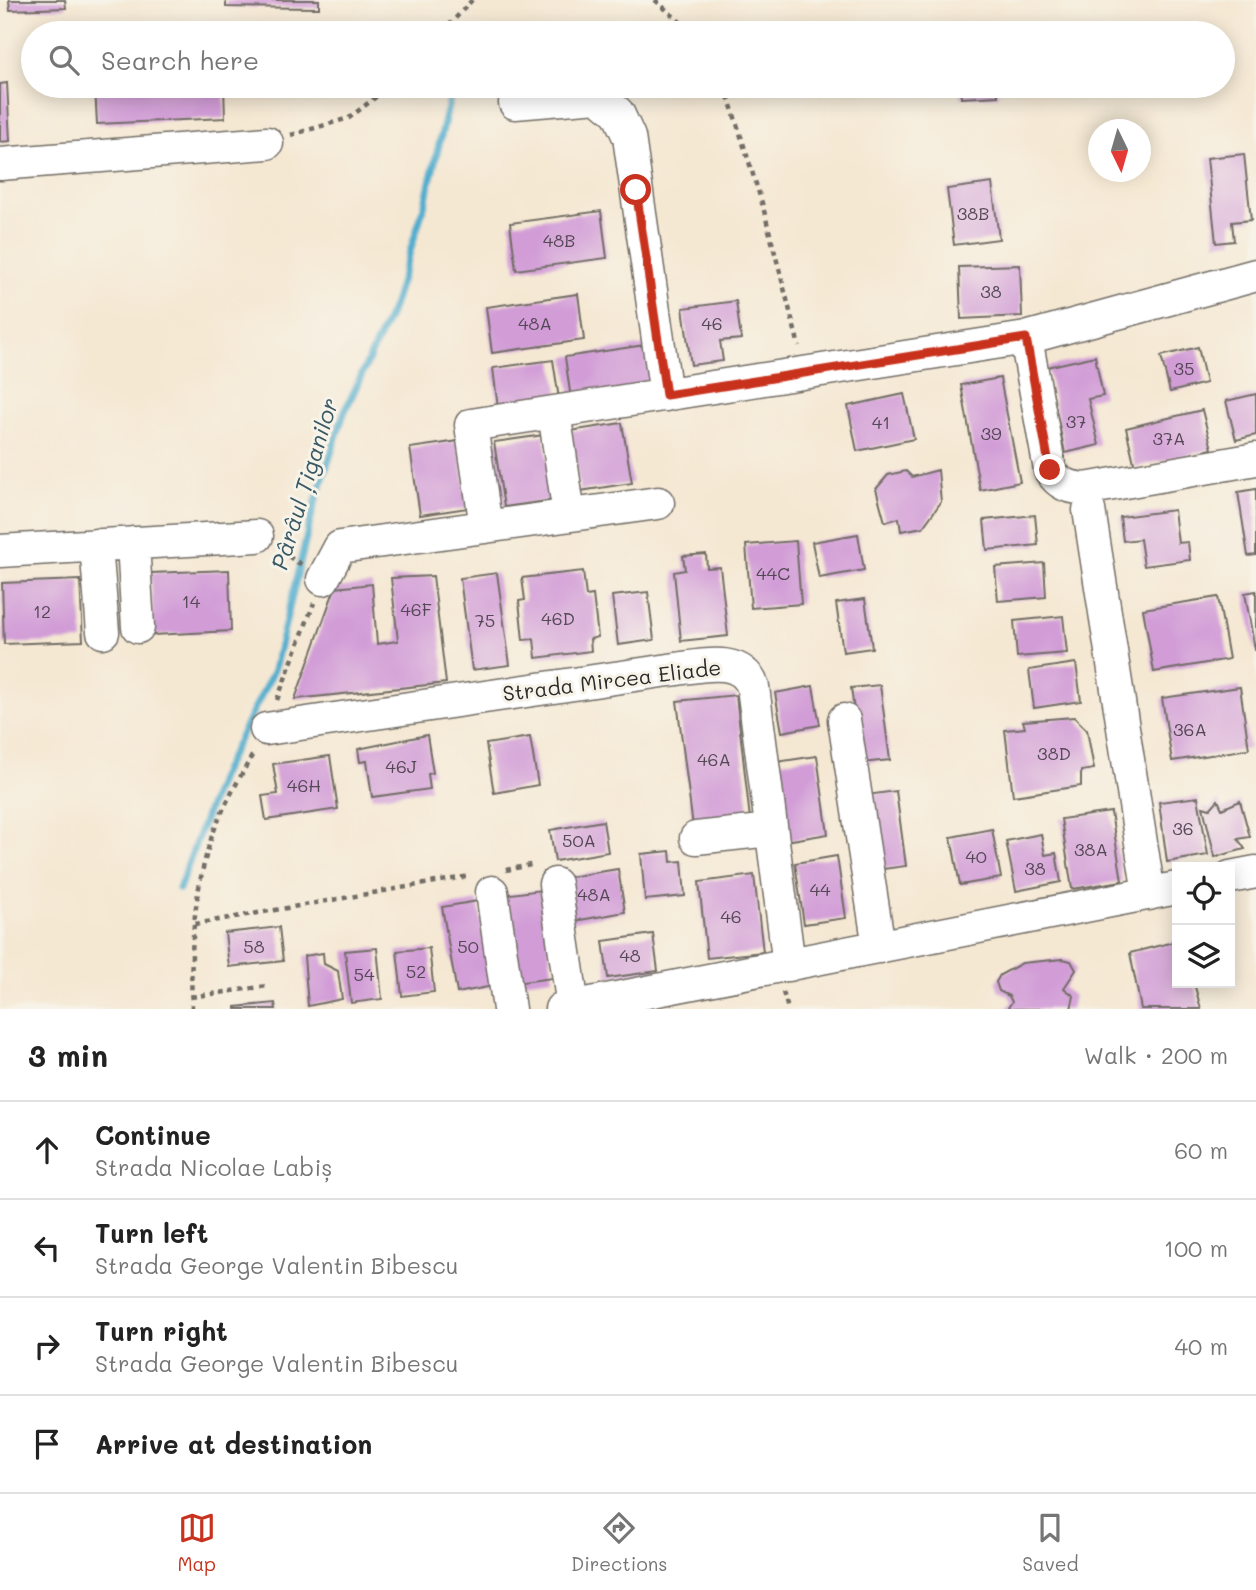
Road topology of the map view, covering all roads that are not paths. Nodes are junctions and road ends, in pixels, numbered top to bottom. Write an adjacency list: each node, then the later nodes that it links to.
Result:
1 (574, 98): 3 (street)
2 (600, 98): 8 (street)
3 (515, 103)
4 (267, 143): 5 (street)
5 (0, 164)
6 (1256, 275): 7 (street)
7 (1026, 338): 8 (street); 10 (street)
8 (666, 395): 9 (street)
9 (554, 412): 13 (street); 14 (street)
10 (1256, 459)
11 (658, 503): 13 (street)
12 (1089, 510): 30 (street)
13 (569, 515): 14 (street)
14 (486, 527): 19 (street)
15 (257, 536): 16 (street)
16 (133, 543): 17 (street); 20 (street)
17 (96, 545): 18 (street); 21 (street)
18 (0, 551)
19 (323, 579)
20 (138, 627)
21 (103, 632)
22 (844, 720): 31 (street)
23 (266, 729): 24 (street, Strada Mircea Eliade)
24 (771, 830): 25 (street); 32 (street, Strada Mircea Eliade)
25 (696, 838)
26 (1256, 872): 28 (street)
27 (550, 874): 33 (street)
28 (1235, 876)
29 (487, 880): 34 (street)
30 (1163, 891): 31 (street)
31 (879, 947): 32 (street)
32 (789, 965): 33 (street)
33 (567, 1008)
34 (509, 1009)

